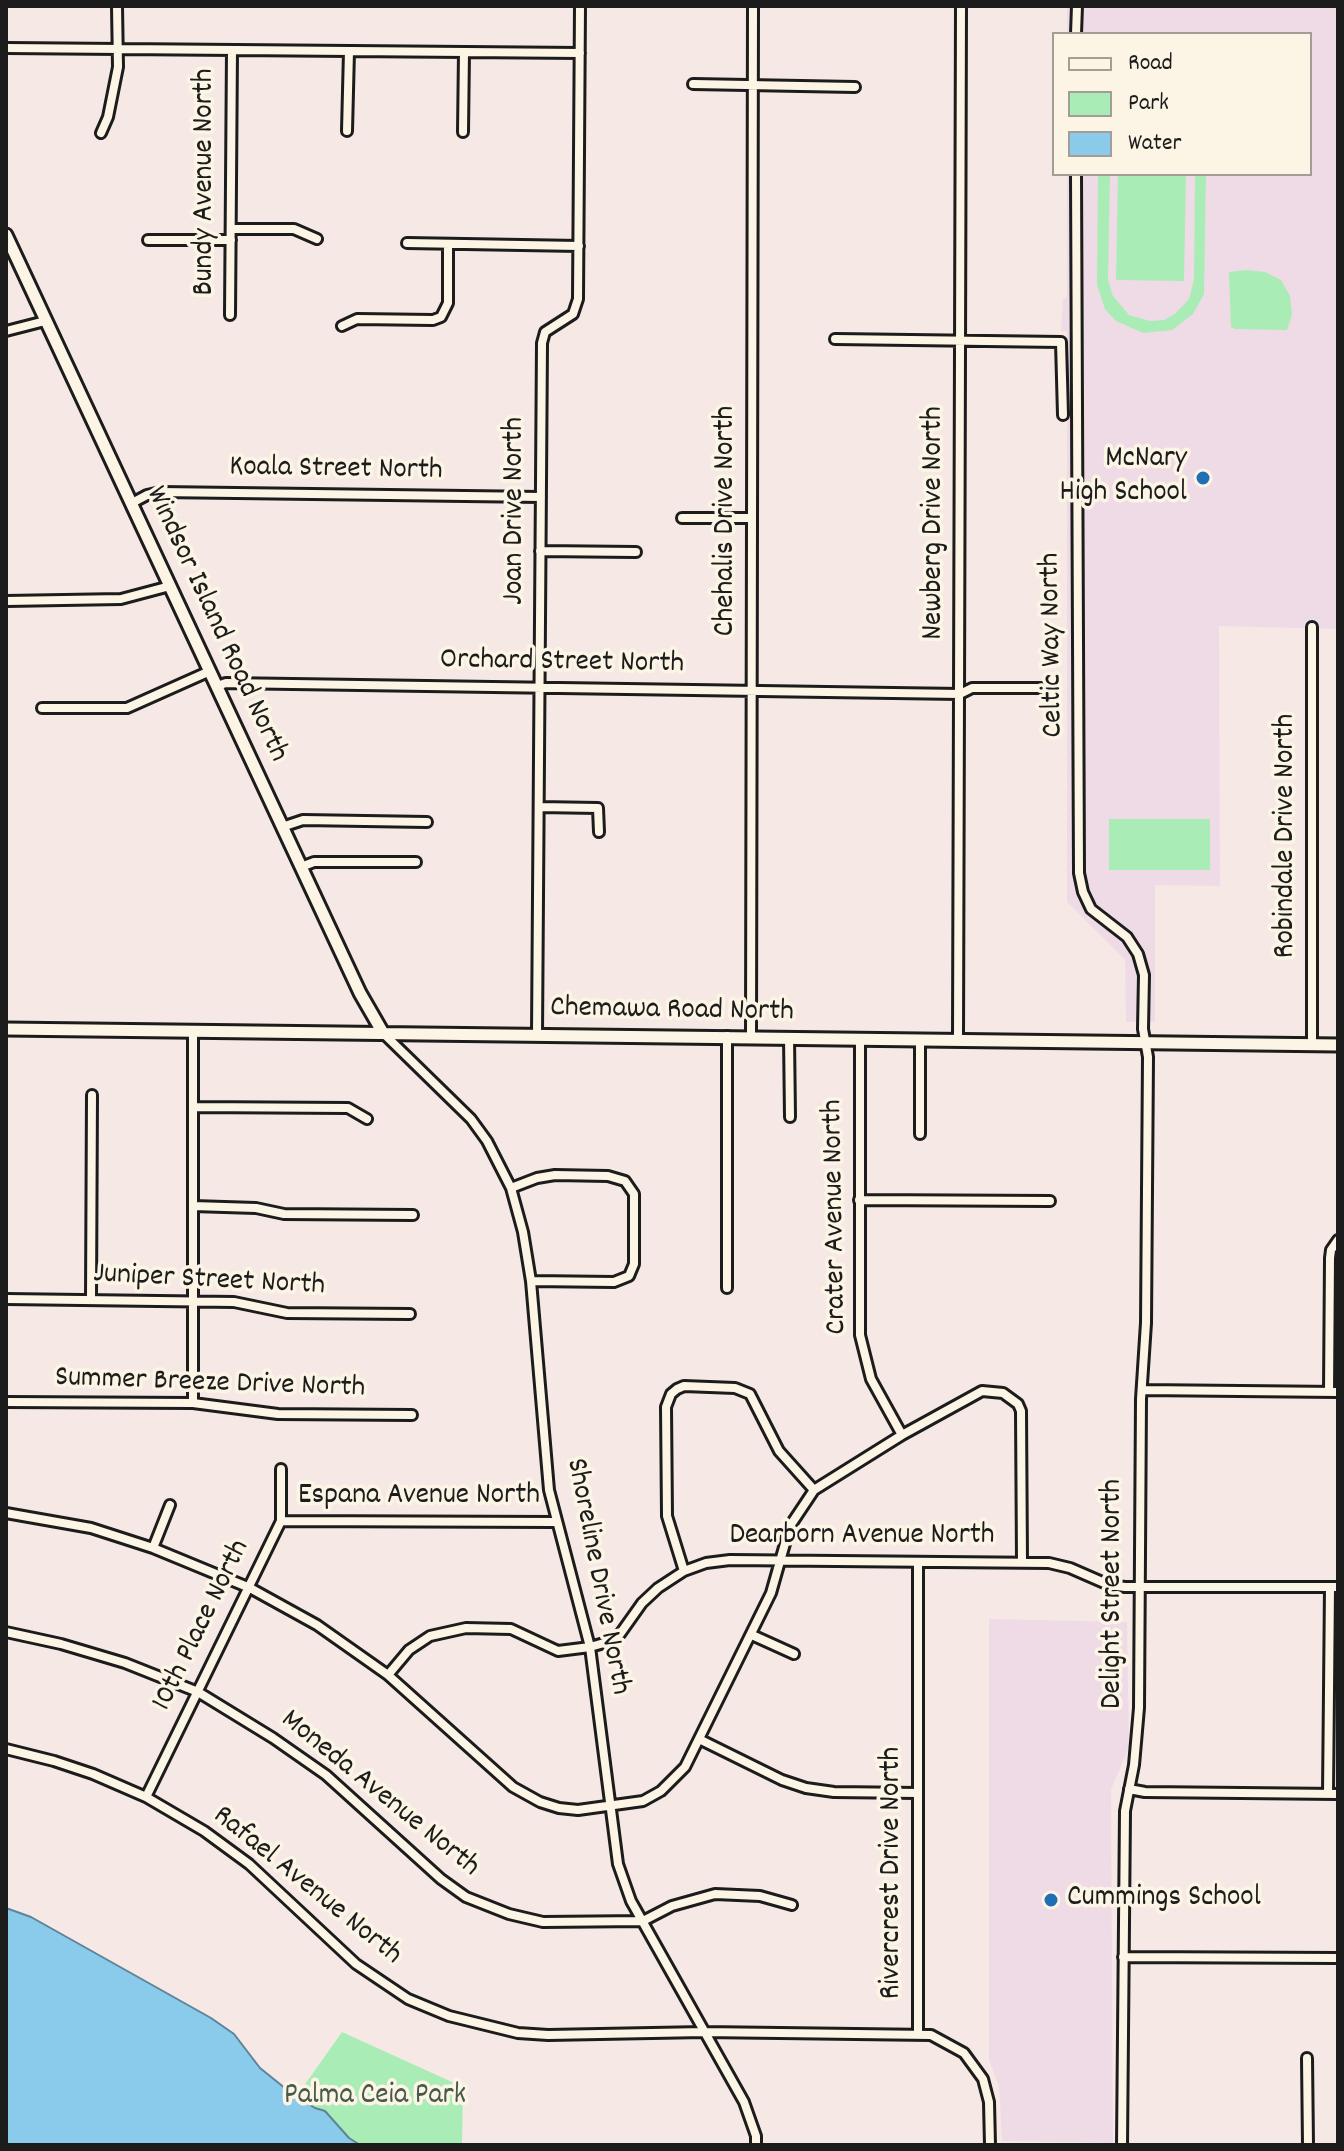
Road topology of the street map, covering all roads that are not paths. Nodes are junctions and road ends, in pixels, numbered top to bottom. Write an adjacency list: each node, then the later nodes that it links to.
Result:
1 (117, 6): 8 (street)
2 (580, 6): 12 (street, Joan Drive North)
3 (753, 6): 14 (street, Chehalis Drive North)
4 (961, 6): 33 (street, Newberg Drive North)
5 (1077, 6): 6 (street)
6 (1076, 32)
7 (6, 48): 8 (street)
8 (117, 49): 9 (street); 18 (street)
9 (232, 50): 10 (street); 20 (street, Bundy Avenue North)
10 (349, 51): 11 (street); 16 (street)
11 (464, 52): 12 (street); 17 (street)
12 (580, 53): 27 (street, Joan Drive North)
13 (693, 84): 14 (street)
14 (752, 85): 15 (street); 38 (street, Chehalis Drive North)
15 (855, 87)
16 (347, 131)
17 (463, 132)
18 (101, 133)
19 (1076, 176): 67 (street, Celtic Way North)
20 (231, 229): 21 (street); 24 (street, Bundy Avenue North)
21 (317, 239)
22 (7, 240): 29 (street, Windsor Island Road North)
23 (148, 240): 24 (street)
24 (231, 240): 28 (street, Bundy Avenue North)
25 (407, 243): 26 (street)
26 (448, 244): 27 (street); 30 (street)
27 (579, 246): 35 (street, Joan Drive North)
28 (230, 315)
29 (45, 321): 31 (street); 36 (street, Windsor Island Road North)
30 (342, 326)
31 (6, 331)
32 (835, 339): 33 (street)
33 (960, 340): 34 (street); 49 (street, Newberg Drive North)
34 (1063, 415)
35 (541, 497): 36 (street, Koala Street North); 39 (street, Joan Drive North)
36 (132, 503): 41 (street, Windsor Island Road North)
37 (682, 518): 38 (street)
38 (752, 518): 48 (street, Chehalis Drive North)
39 (540, 551): 40 (street); 46 (street, Joan Drive North)
40 (636, 552)
41 (170, 586): 42 (street); 44 (street, Windsor Island Road North)
42 (6, 601)
43 (1312, 627): 68 (street, Robindale Drive North)
44 (210, 671): 45 (street, Windsor Island Road North); 50 (street)
45 (217, 686): 46 (street, Orchard Street North); 53 (street, Windsor Island Road North)
46 (539, 688): 48 (street, Orchard Street North); 51 (street, Joan Drive North)
47 (1049, 688): 49 (street, Orchard Street North)
48 (752, 691): 49 (street, Orchard Street North); 62 (street, Chehalis Drive North)
49 (960, 694): 66 (street, Newberg Drive North)
50 (42, 708)
51 (539, 807): 54 (street); 60 (street, Joan Drive North)
52 (427, 822): 53 (street)
53 (282, 827): 56 (street, Windsor Island Road North)
54 (599, 832)
55 (416, 862): 56 (street)
56 (301, 867): 59 (street, Windsor Island Road North)
57 (6, 1029): 58 (street, Chemawa Road North)
58 (193, 1031): 59 (street, Chemawa Road North); 71 (street)
59 (383, 1033): 60 (street, Chemawa Road North); 75 (street, Shoreline Drive North)
60 (537, 1034): 61 (street, Chemawa Road North)
61 (727, 1036): 62 (street, Chemawa Road North); 82 (street)
62 (751, 1036): 63 (street, Chemawa Road North)
63 (789, 1037): 64 (street, Chemawa Road North); 72 (street)
64 (860, 1038): 65 (street, Chemawa Road North); 76 (street, Crater Avenue North)
65 (920, 1039): 66 (street, Chemawa Road North); 74 (street)
66 (958, 1039): 67 (street, Chemawa Road North)
67 (1145, 1042): 68 (street, Chemawa Road North); 87 (street, Delight Street North)
68 (1312, 1045): 69 (street, Chemawa Road North)
69 (1338, 1045)
70 (92, 1095): 84 (street)
71 (193, 1107): 73 (street); 78 (street)
72 (790, 1117)
73 (367, 1119)
74 (920, 1134)
75 (511, 1188): 81 (street, Shoreline Drive North); 81 (street)
76 (859, 1200): 77 (street); 92 (street, Crater Avenue North)
77 (1050, 1201)
78 (193, 1206): 79 (street); 85 (street)
79 (413, 1215)
80 (1338, 1240): 88 (street)
81 (531, 1281): 98 (street, Shoreline Drive North)
82 (727, 1288)
83 (6, 1299): 84 (street, Juniper Street North)
84 (91, 1299): 85 (street, Juniper Street North)
85 (193, 1300): 86 (street, Juniper Street North); 90 (street)
86 (410, 1314)
87 (1142, 1390): 88 (street); 106 (street, Delight Street North)
88 (1333, 1392)
89 (6, 1402): 90 (street, Summer Breeze Drive North)
90 (193, 1403): 91 (street, Summer Breeze Drive North)
91 (412, 1415)
92 (902, 1435): 94 (street); 102 (street)
93 (281, 1469): 97 (street, 10th Place North)
94 (814, 1490): 100 (street); 103 (street)
95 (170, 1505): 99 (street)
96 (6, 1513): 99 (street)
97 (281, 1521): 98 (street, Espana Avenue North); 105 (street, 10th Place North)
98 (556, 1522): 109 (street, Shoreline Drive North)
99 (153, 1548): 105 (street)
100 (781, 1560): 101 (street, Dearborn Avenue North); 103 (street, Dearborn Avenue North); 108 (street)
101 (918, 1562): 102 (street, Dearborn Avenue North); 116 (street, Rivercrest Drive North)
102 (1022, 1562): 106 (street, Dearborn Avenue North)
103 (684, 1571): 109 (street, Dearborn Avenue North)
104 (1334, 1587): 106 (street, Dearborn Avenue North); 117 (street)
105 (250, 1588): 111 (street); 112 (street, 10th Place North)
106 (1139, 1588): 115 (street, Delight Street North)
107 (6, 1632): 112 (street, Moneda Avenue North)
108 (752, 1635): 110 (street); 113 (street)
109 (590, 1647): 111 (street, Dearborn Avenue North); 119 (street, Shoreline Drive North)
110 (794, 1654)
111 (388, 1675): 119 (street)
112 (198, 1692): 118 (street, 10th Place North); 121 (street, Moneda Avenue North)
113 (699, 1739): 116 (street); 119 (street)
114 (6, 1749): 118 (street, Rafael Avenue North)
115 (1129, 1789): 117 (street); 122 (street, Delight Street North)
116 (917, 1793): 125 (street, Rivercrest Drive North)
117 (1333, 1794)
118 (146, 1797): 124 (street, Rafael Avenue North)
119 (611, 1807): 121 (street, Shoreline Drive North)
120 (792, 1905): 121 (street)
121 (643, 1921): 124 (street, Shoreline Drive North)
122 (1123, 1957): 123 (street); 129 (street, Delight Street North)
123 (1338, 1958)
124 (704, 2032): 125 (street, Rafael Avenue North); 127 (street, Shoreline Drive North)
125 (918, 2033): 128 (street, Rivercrest Drive North)
126 (1307, 2058): 130 (street)
127 (756, 2145)
128 (990, 2145)
129 (1122, 2145)
130 (1308, 2145)

